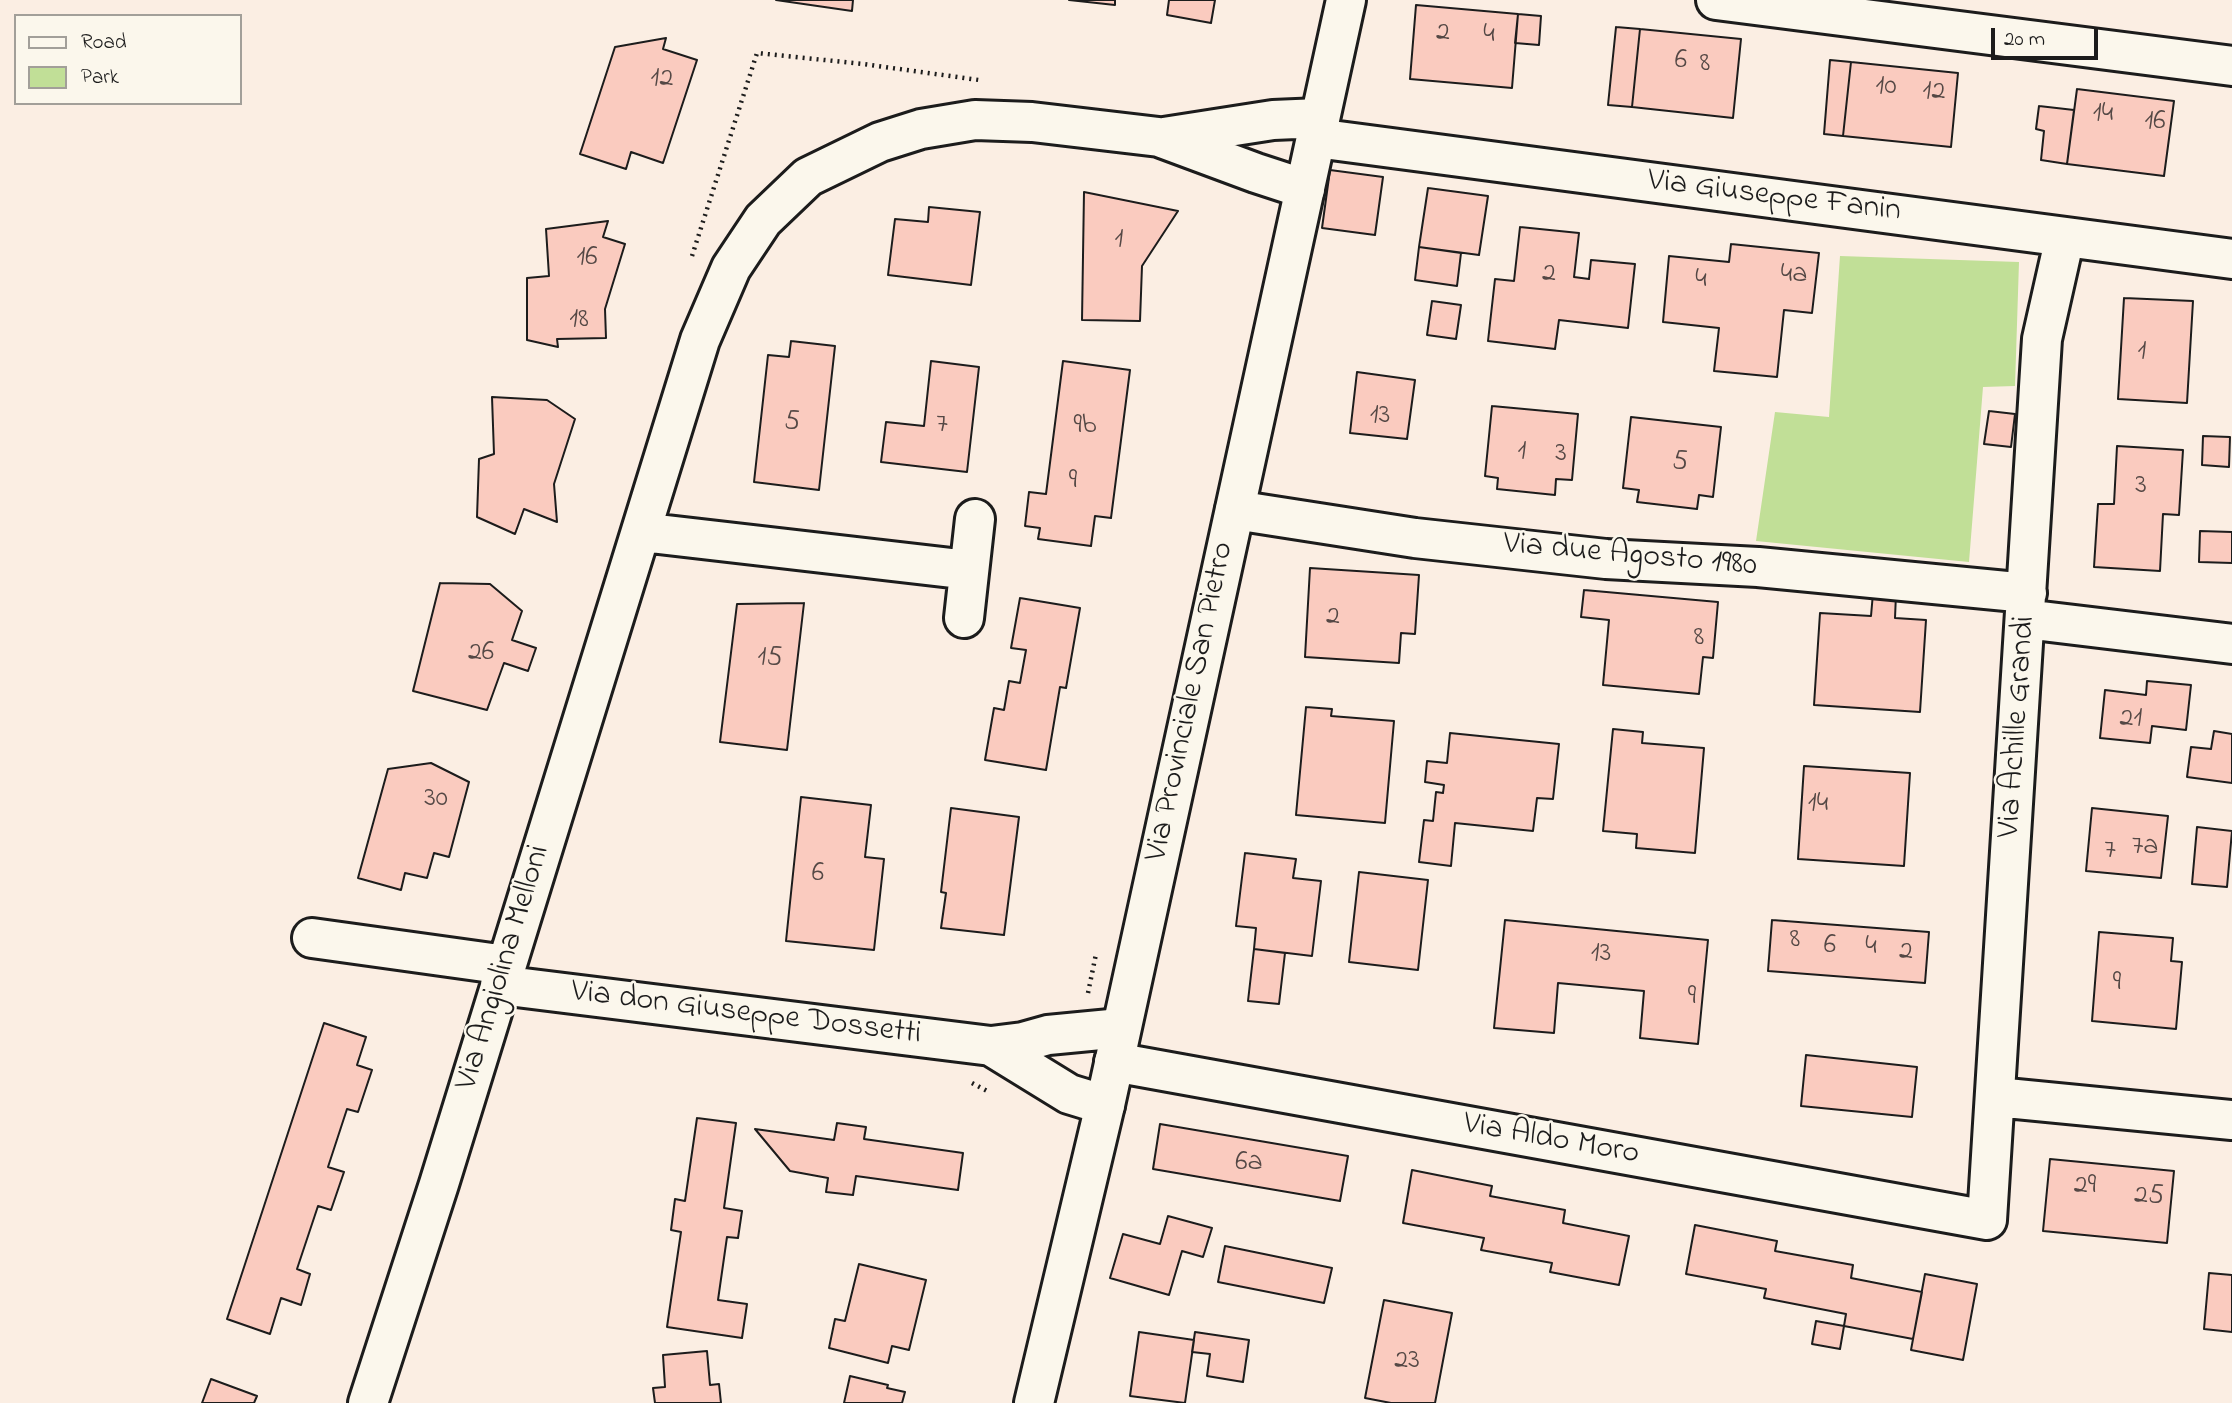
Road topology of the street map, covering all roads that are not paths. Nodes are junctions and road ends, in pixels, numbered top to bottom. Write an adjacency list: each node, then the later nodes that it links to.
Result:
1 (1346, 0): 4 (street, Via Provinciale San Pietro)
2 (1716, 0): 3 (street)
3 (2232, 66)
4 (1318, 128): 5 (street, Via Angiolina Melloni); 6 (street, Via Provinciale San Pietro); 7 (street, Via Giuseppe Fanin)
5 (1159, 137): 6 (street, Via Angiolina Melloni); 11 (street, Via Angiolina Melloni)
6 (1305, 188): 9 (street, Via Provinciale San Pietro)
7 (2065, 237): 8 (street, Via Giuseppe Fanin); 13 (street, Via Achille Grandi)
8 (2232, 259)
9 (1235, 510): 13 (street, Via due Agosto 1980); 18 (street, Via Provinciale San Pietro)
10 (975, 519): 12 (street)
11 (641, 533): 12 (street); 17 (street, Via Angiolina Melloni)
12 (969, 570): 14 (street)
13 (2026, 606): 15 (street, Via due Agosto 1980); 20 (street, Via Achille Grandi)
14 (964, 618)
15 (2232, 644)
16 (312, 939): 17 (street, Via don Giuseppe Dossetti)
17 (503, 975): 19 (street, Via don Giuseppe Dossetti); 24 (street, Via Angiolina Melloni)
18 (1118, 1045): 19 (street, Via don Giuseppe Dossetti); 21 (street, Via Provinciale San Pietro); 23 (street, Via Aldo Moro)
19 (991, 1046): 21 (street, Via don Giuseppe Dossetti)
20 (1996, 1097): 22 (street); 23 (street, Via Achille Grandi)
21 (1105, 1105): 25 (street, Via Provinciale San Pietro)
22 (2232, 1119)
23 (1987, 1220)
24 (368, 1403)
25 (1034, 1403)

